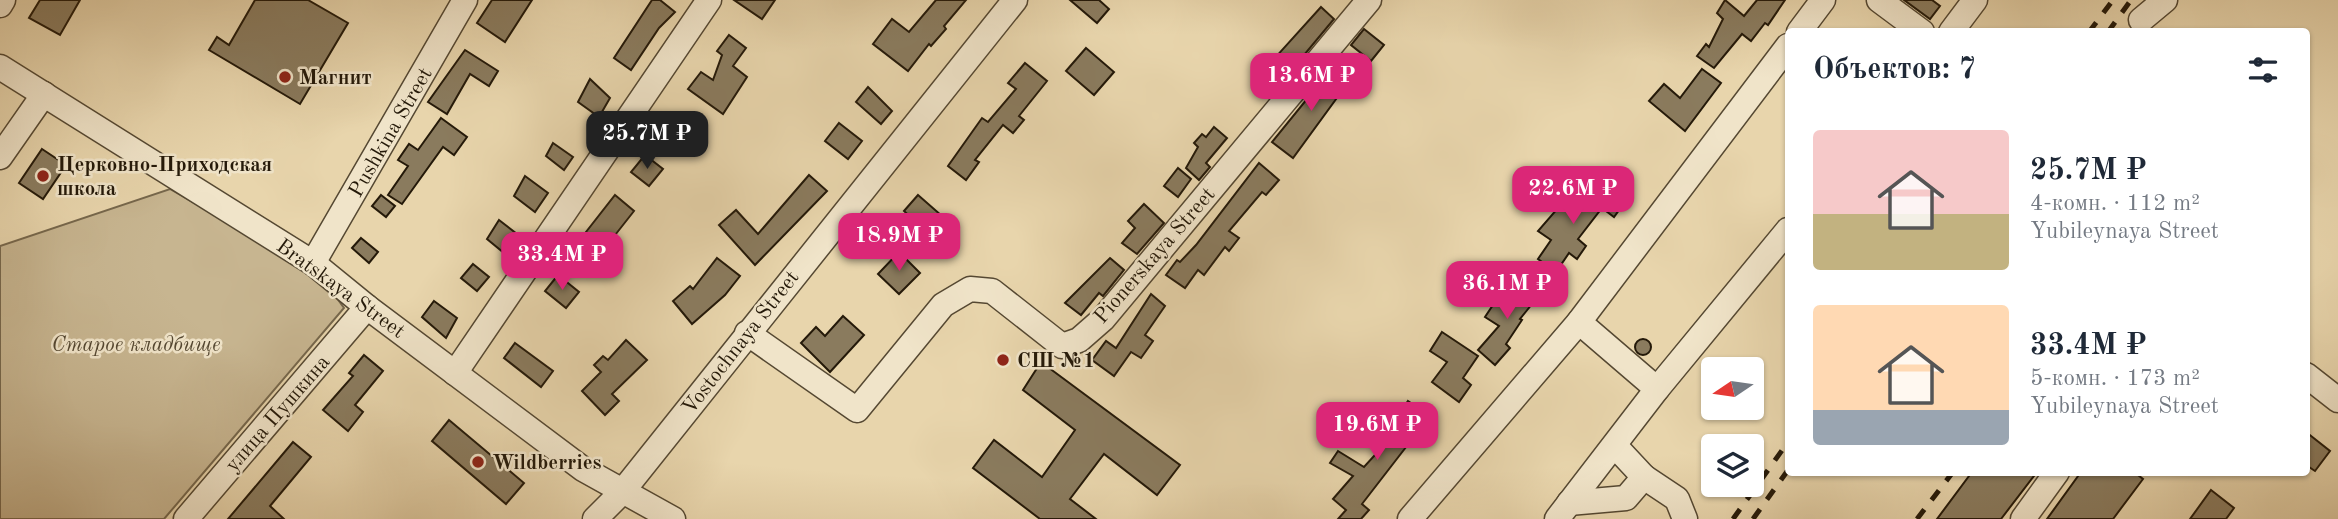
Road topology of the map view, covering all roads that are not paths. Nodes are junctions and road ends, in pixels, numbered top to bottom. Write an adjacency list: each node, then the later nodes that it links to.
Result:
1 (2, 0): 10 (street)
2 (465, 0): 20 (street, Pushkina Street)
3 (709, 0): 24 (street)
4 (1015, 0): 23 (street, Vostochnaya Street)
5 (1369, 0): 23 (street, Pionerskaya Street)
6 (1823, 0): 12 (street)
7 (1880, 0): 13 (street)
8 (1975, 0): 14 (street)
9 (2165, 0): 11 (street)
10 (0, 5)
11 (2141, 20)
12 (1802, 28)
13 (1917, 28)
14 (1954, 28)
15 (1785, 50): 22 (street)
16 (0, 67): 17 (street, Bratskaya Street)
17 (44, 94): 18 (street); 20 (street, Bratskaya Street)
18 (0, 157)
19 (1785, 234): 26 (street)
20 (313, 263): 21 (street, Bratskaya Street)
21 (367, 307): 24 (street, Bratskaya Street); 33 (street, улица Пушкина)
22 (1579, 322): 26 (street); 36 (street)
23 (747, 333): 31 (street, Vostochnaya Street)
24 (455, 373): 31 (street, Bratskaya Street)
25 (2310, 378): 27 (street)
26 (1657, 389): 28 (street)
27 (2338, 400)
28 (1616, 447): 30 (street); 32 (street)
29 (2054, 476): 38 (street)
30 (1644, 477): 32 (street); 37 (street)
31 (622, 492): 34 (street, Vostochnaya Street); 35 (street, Bratskaya Street)
32 (1563, 511)
33 (186, 519)
34 (595, 519)
35 (673, 519)
36 (1410, 519)
37 (1685, 519)
38 (2023, 519)

